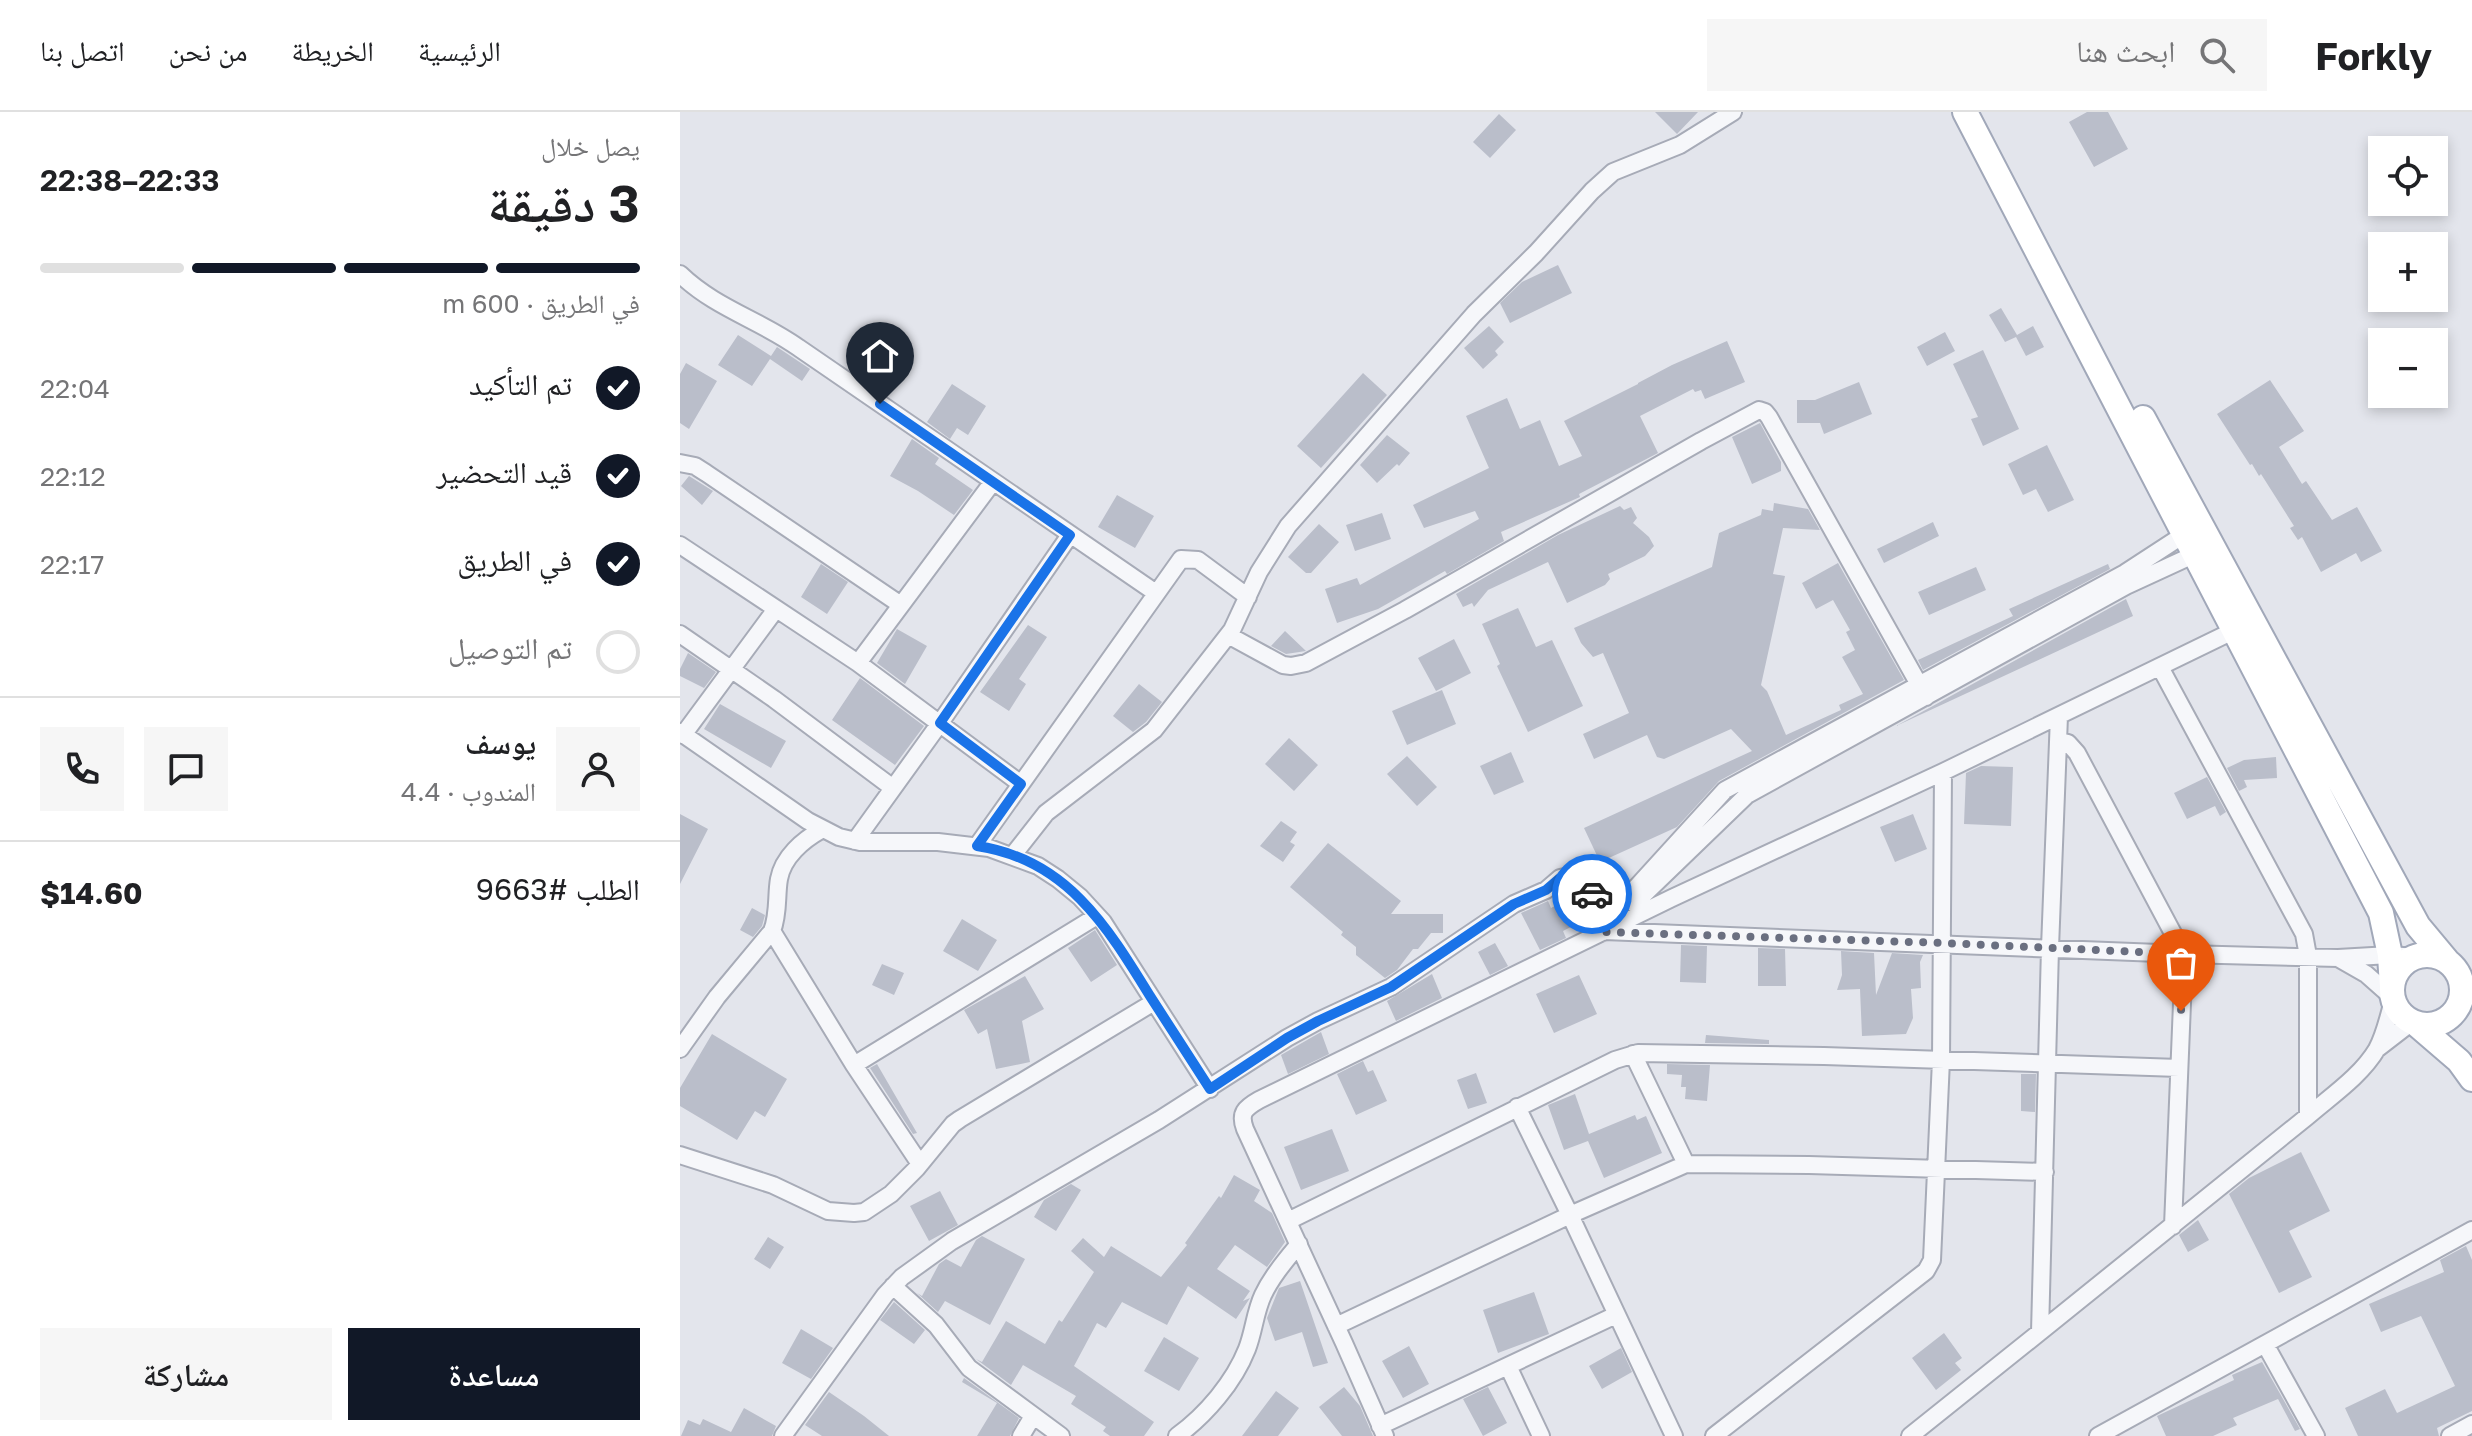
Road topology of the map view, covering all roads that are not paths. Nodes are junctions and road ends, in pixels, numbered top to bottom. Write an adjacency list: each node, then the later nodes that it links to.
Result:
1 (1733, 112): 11 (street)
2 (1965, 112): 8 (main road)
3 (1983, 112): 8 (main road)
4 (680, 274): 6 (street)
5 (680, 463): 12 (street)
6 (992, 483): 7 (street); 12 (street)
7 (1070, 535): 10 (street); 22 (street)
8 (2197, 540): 14 (main road); 20 (street); 20 (street); 42 (main road)
9 (680, 545): 13 (street)
10 (1156, 593): 11 (street); 26 (street)
11 (1248, 597): 16 (street)
12 (901, 605): 17 (street)
13 (776, 609): 17 (street); 19 (street)
14 (2235, 630): 18 (street); 38 (main road)
15 (680, 634): 19 (street)
16 (1228, 635): 20 (street); 31 (street)
17 (858, 663): 22 (street)
18 (2160, 667): 21 (street); 39 (street)
19 (732, 670): 23 (street); 27 (street)
20 (1923, 692): 34 (street)
21 (2059, 716): 24 (street); 25 (street)
22 (940, 723): 26 (street); 27 (street)
23 (682, 734): 28 (street)
24 (2059, 741): 36 (street); 37 (street)
25 (1943, 772): 34 (street); 35 (street)
26 (1021, 784): 30 (street)
27 (893, 788): 29 (street)
28 (821, 830): 29 (street); 33 (street)
29 (855, 841): 30 (street)
30 (977, 846): 31 (street)
31 (1013, 855): 32 (street)
32 (1097, 916): 45 (street); 52 (street)
33 (772, 931): 48 (street); 52 (street)
34 (1605, 931): 35 (street); 56 (street); 65 (street)
35 (1943, 943): 36 (street); 51 (street)
36 (2050, 948): 37 (street); 53 (street)
37 (2184, 954): 39 (street); 54 (street)
38 (2390, 955): 40 (street); 41 (street); 44 (main road)
39 (2308, 956): 41 (street); 58 (street)
40 (2416, 957): 42 (main road); 44 (main road)
41 (2338, 958): 44 (street)
42 (2448, 962): 43 (main road)
43 (2462, 993): 46 (main road); 47 (main road)
44 (2392, 995): 46 (main road); 49 (street)
45 (1154, 1002): 56 (street); 60 (street)
46 (2414, 1023): 49 (street); 55 (main road)
47 (2472, 1027)
48 (680, 1049)
49 (2376, 1050): 58 (street)
50 (1633, 1054): 51 (street); 57 (street); 61 (street)
51 (1941, 1060): 53 (street); 62 (street)
52 (854, 1065): 60 (street)
53 (2046, 1065): 54 (street); 63 (street)
54 (2179, 1068): 66 (street)
55 (2472, 1079)
56 (1210, 1089): 69 (street)
57 (1517, 1107): 64 (street); 65 (street)
58 (2308, 1116): 66 (street)
59 (680, 1155): 60 (street)
60 (920, 1164)
61 (1686, 1164): 62 (street); 64 (street)
62 (1936, 1169): 63 (street); 84 (street)
63 (2045, 1172): 72 (street)
64 (1570, 1215): 70 (street); 71 (street)
65 (1288, 1221): 68 (street)
66 (2173, 1226): 72 (street)
67 (2472, 1230): 73 (street)
68 (1299, 1244): 71 (street); 81 (street)
69 (893, 1286): 75 (street); 78 (street)
70 (1616, 1315): 74 (street); 83 (street)
71 (1336, 1326): 77 (street)
72 (2040, 1332): 85 (street)
73 (2265, 1344): 86 (street); 87 (street)
74 (1508, 1366): 77 (street); 82 (street)
75 (1033, 1416): 79 (street); 80 (street)
76 (2472, 1424): 88 (street)
77 (1382, 1431)
78 (783, 1436)
79 (1021, 1436)
80 (1061, 1436)
81 (1177, 1436)
82 (1541, 1436)
83 (1674, 1436)
84 (1714, 1436)
85 (1910, 1436)
86 (2098, 1436)
87 (2316, 1436)
88 (2450, 1436)

